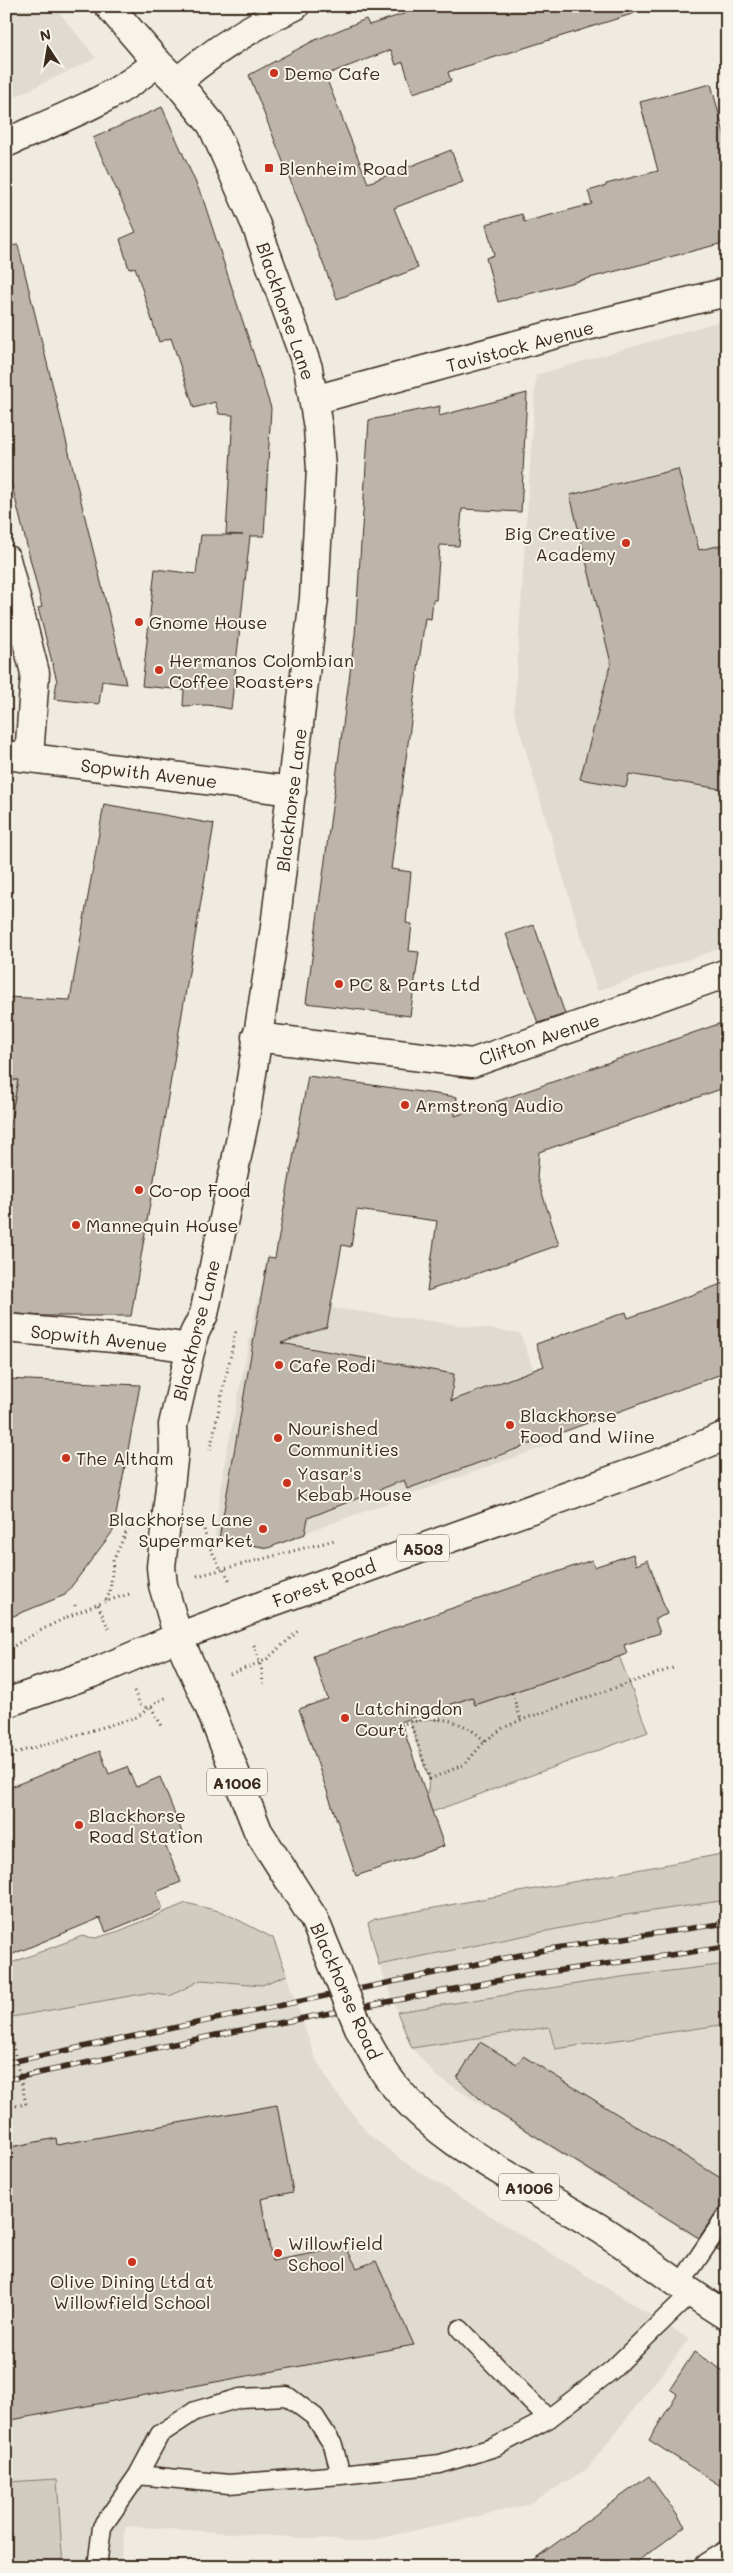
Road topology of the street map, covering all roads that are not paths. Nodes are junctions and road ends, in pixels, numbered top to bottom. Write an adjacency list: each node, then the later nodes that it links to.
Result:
1 (109, 6): 3 (main road, Blackhorse Lane)
2 (295, 6): 4 (main road)
3 (157, 62): 4 (main road, Blackhorse Lane); 5 (main road)
4 (177, 82): 7 (main road, Blackhorse Lane)
5 (6, 142)
6 (727, 292): 7 (main road, Tavistock Avenue)
7 (314, 400): 10 (main road, Blackhorse Lane)
8 (6, 559): 9 (main road)
9 (18, 756): 10 (main road, Sopwith Avenue)
10 (292, 791): 12 (main road, Blackhorse Lane)
11 (727, 973): 12 (main road, Clifton Avenue)
12 (256, 1037): 14 (main road, Blackhorse Lane)
13 (6, 1328): 14 (main road, Sopwith Avenue)
14 (191, 1348): 16 (main road, Blackhorse Lane)
15 (727, 1435): 16 (main road, Forest Road / A503)
16 (178, 1637): 17 (main road, Forest Road / A503); 19 (main road, Blackhorse Road / A1006, bridge)
17 (6, 1703)
18 (727, 2215): 19 (lane)
19 (685, 2290): 20 (main road, Blackhorse Road / A1006); 22 (lane)
20 (727, 2316)
21 (460, 2329): 22 (lane)
22 (548, 2419): 23 (lane)
23 (341, 2475): 24 (lane); 24 (lane)
24 (138, 2476): 26 (lane)
25 (727, 2555): 27 (main road)
26 (97, 2567)
27 (708, 2567)

